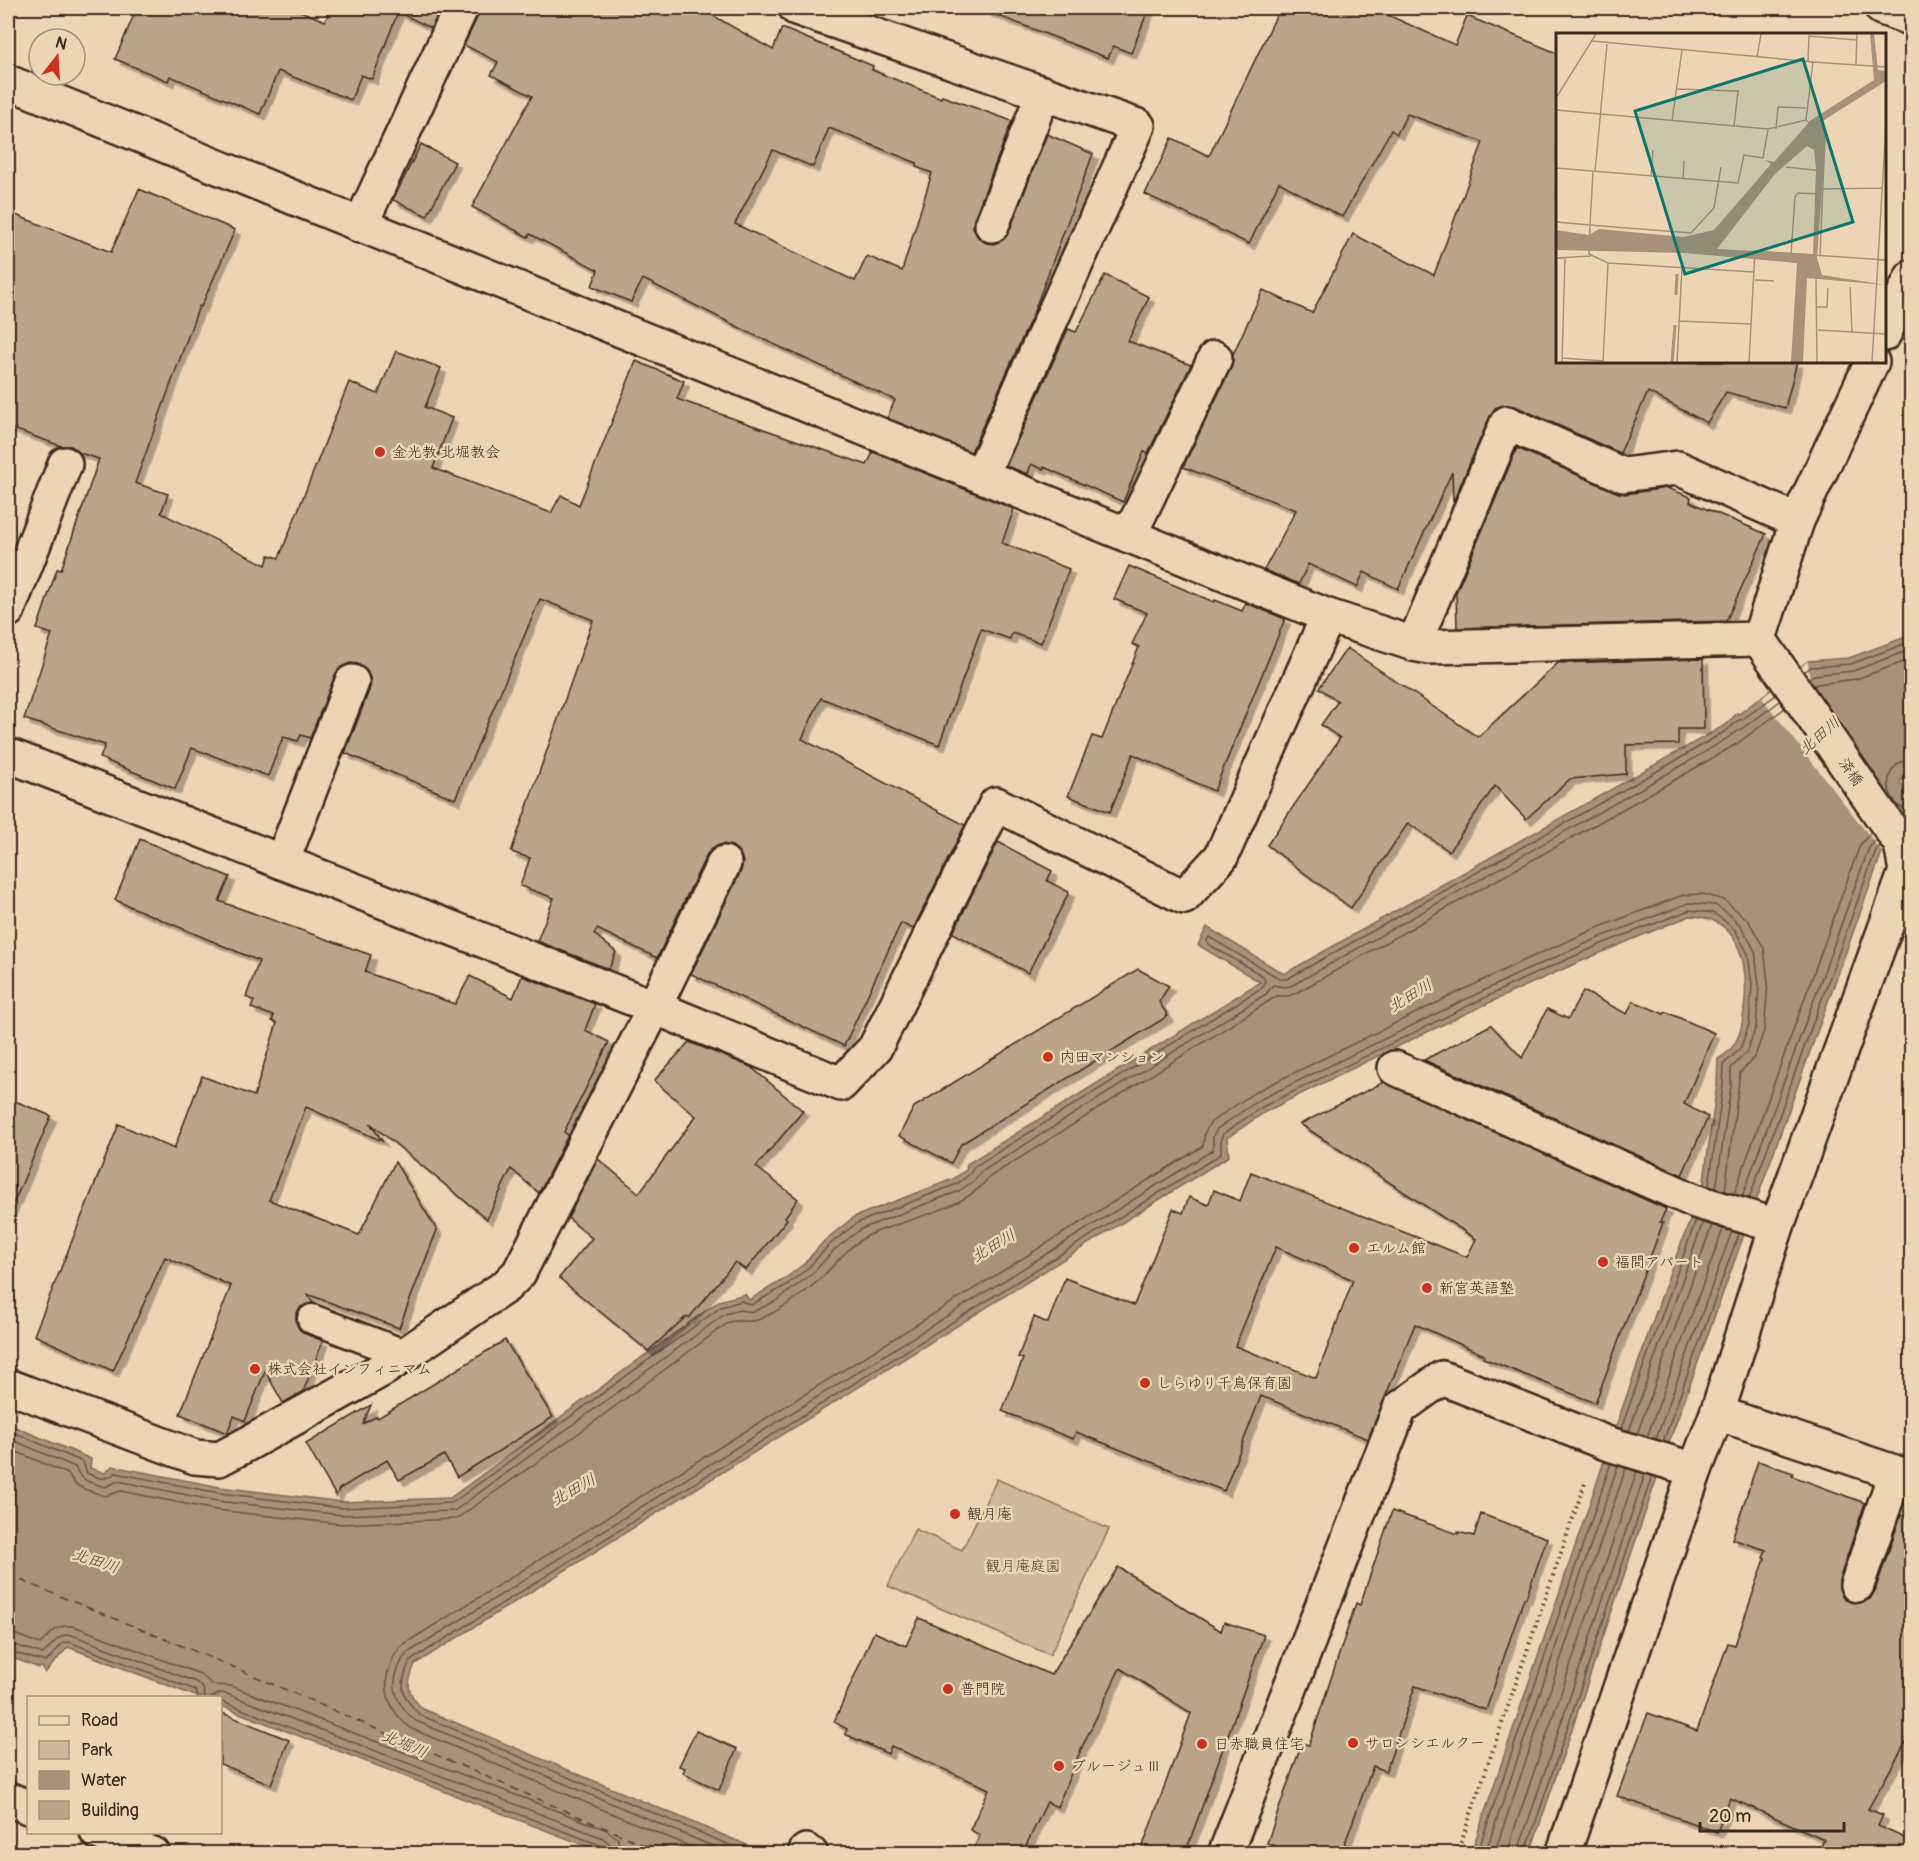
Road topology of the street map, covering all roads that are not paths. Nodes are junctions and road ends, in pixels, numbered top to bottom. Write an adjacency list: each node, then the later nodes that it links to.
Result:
1 (461, 8): 8 (street)
2 (796, 8): 6 (street)
3 (1882, 8): 4 (street)
4 (1911, 20)
5 (8, 82): 8 (street)
6 (1043, 93): 7 (street); 14 (street)
7 (992, 225)
8 (360, 226): 14 (street)
9 (1911, 277): 10 (street)
10 (1886, 330)
11 (1215, 358): 16 (street)
12 (1872, 363): 15 (street)
13 (65, 464): 17 (street)
14 (981, 476): 16 (street)
15 (1797, 521): 19 (street); 20 (street)
16 (1130, 536): 18 (street)
17 (8, 610)
18 (1328, 616): 20 (street); 25 (street)
19 (1759, 639): 20 (street); 27 (street, 済橋)
20 (1414, 644)
21 (352, 682): 23 (street)
22 (8, 754): 23 (street)
23 (282, 862): 25 (street)
24 (724, 863): 25 (street)
25 (654, 1007): 29 (street)
26 (1395, 1068): 27 (street)
27 (1765, 1222): 31 (street)
28 (312, 1319): 29 (lane)
29 (404, 1354): 30 (street)
30 (8, 1386)
31 (1717, 1413): 32 (street); 33 (street)
32 (1681, 1466): 41 (street); 42 (street)
33 (1903, 1476): 34 (street)
34 (1857, 1585)
35 (8, 1799): 36 (street)
36 (27, 1807)
37 (100, 1834): 38 (street)
38 (153, 1854)
39 (805, 1854): 40 (street)
40 (811, 1854)
41 (1226, 1854)
42 (1563, 1854)

